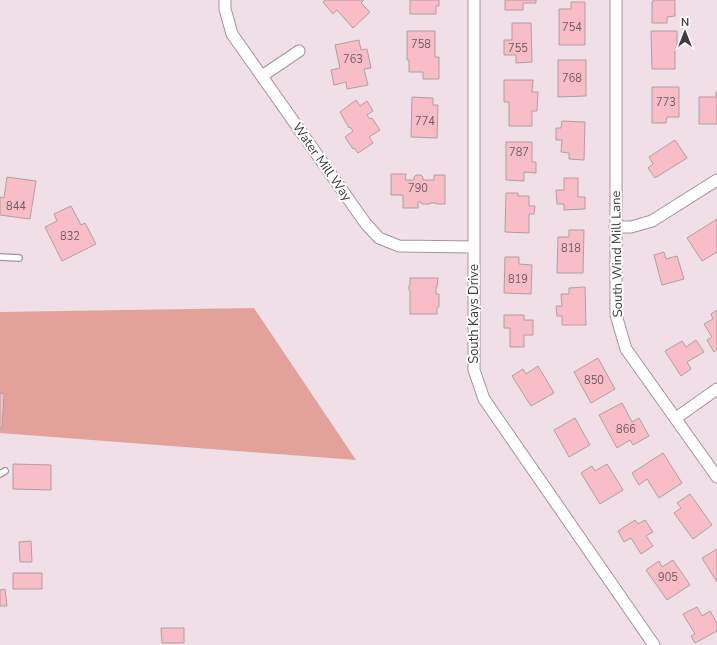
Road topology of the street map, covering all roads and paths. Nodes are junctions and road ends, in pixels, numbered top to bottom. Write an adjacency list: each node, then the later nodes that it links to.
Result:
1 (226, 0): 5 (street, Water Mill Way)
2 (474, 0): 8 (street, South Kays Drive)
3 (616, 0): 7 (street, South Wind Mill Lane)
4 (299, 51): 5 (street)
5 (262, 76): 8 (street, Water Mill Way)
6 (717, 180): 7 (street)
7 (615, 227): 12 (street, South Wind Mill Lane)
8 (474, 246): 14 (street, South Kays Drive)
9 (0, 258): 10 (lane)
10 (19, 258)
11 (717, 389): 12 (street)
12 (676, 418): 13 (street, South Wind Mill Lane)
13 (717, 477)
14 (654, 645)

